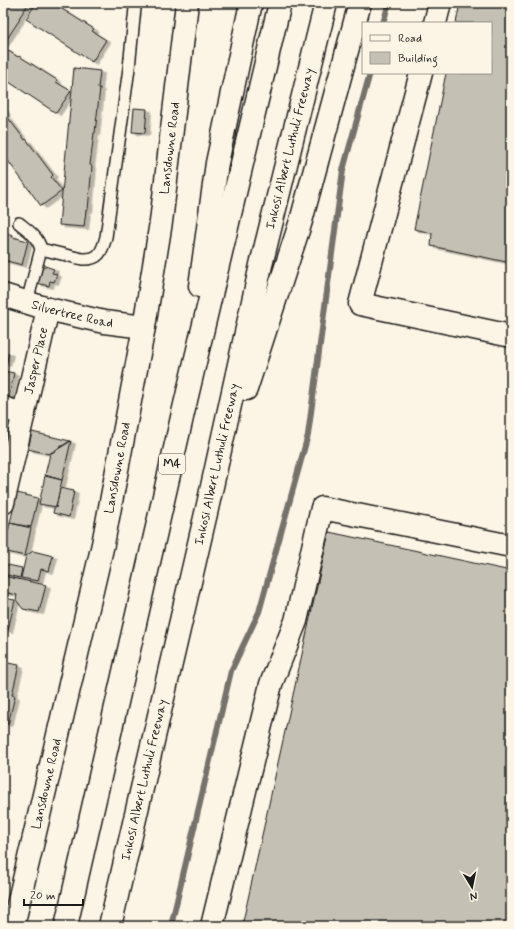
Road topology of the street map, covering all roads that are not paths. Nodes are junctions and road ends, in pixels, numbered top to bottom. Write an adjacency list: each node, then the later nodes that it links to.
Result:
1 (134, 3): 11 (lane)
2 (187, 3): 15 (main road, Lansdowne Road)
3 (251, 3): 18 (main road)
4 (280, 3): 18 (main road, M4)
5 (326, 3): 20 (main road, Inkosi Albert Luthuli Freeway)
6 (360, 3): 20 (main road)
7 (440, 3): 8 (main road)
8 (435, 22)
9 (421, 74): 16 (main road)
10 (20, 223): 11 (lane)
11 (41, 249): 13 (lane)
12 (3, 295): 13 (main road, Silvertree Road)
13 (27, 302): 14 (main road, Silvertree Road)
14 (48, 309): 15 (main road, Silvertree Road); 17 (main road, Jasper Place)
15 (144, 327): 22 (main road, Lansdowne Road)
16 (511, 336)
17 (13, 411): 19 (main road, Jasper Place)
18 (184, 412): 23 (main road, M4)
19 (3, 503)
20 (207, 509): 24 (main road, Inkosi Albert Luthuli Freeway)
21 (511, 546): 25 (main road)
22 (13, 926)
23 (66, 926)
24 (110, 926)
25 (212, 926)

